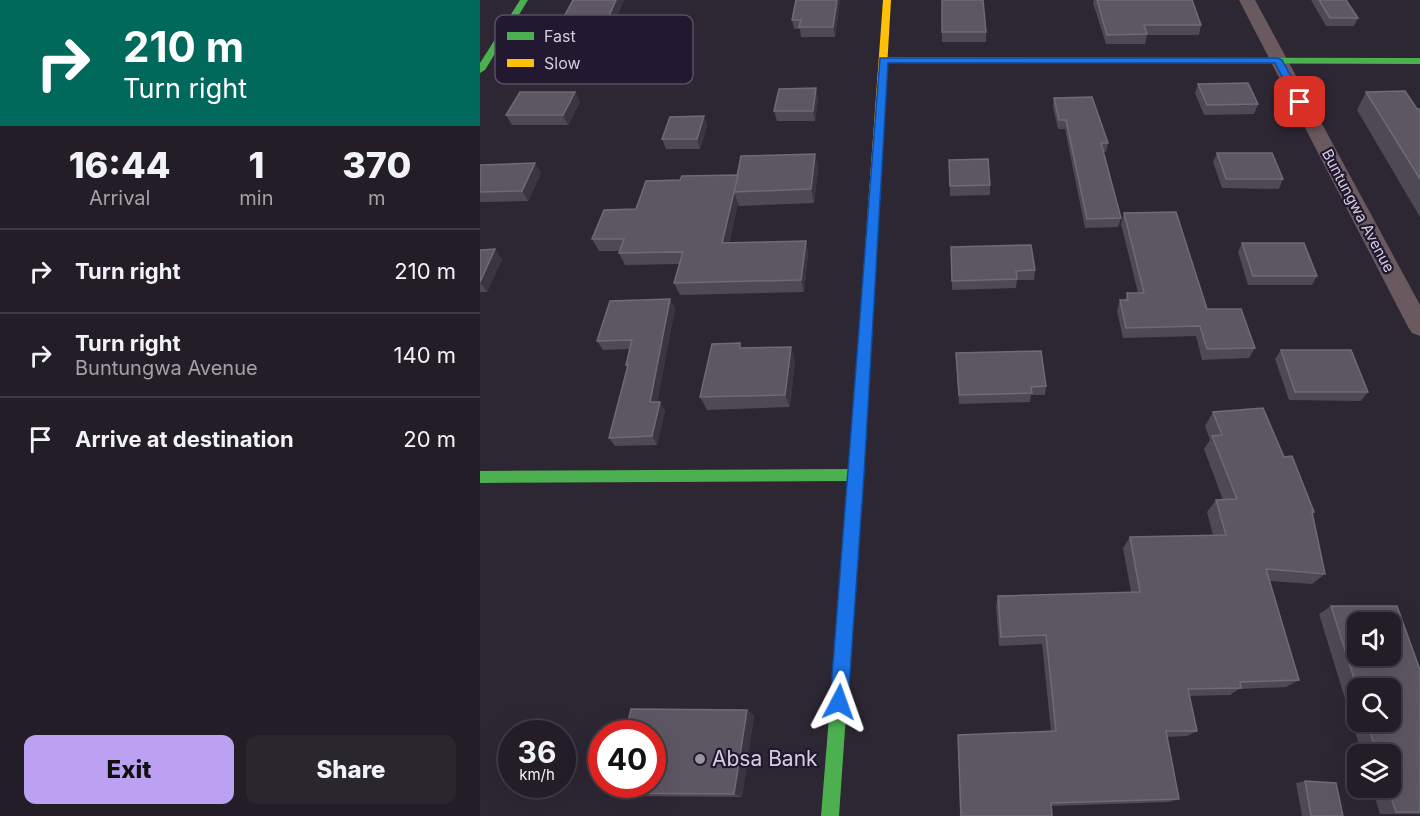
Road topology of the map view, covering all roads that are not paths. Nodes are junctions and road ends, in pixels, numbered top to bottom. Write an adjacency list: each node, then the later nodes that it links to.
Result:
1 (524, 0): 4 (street)
2 (887, 0): 6 (street)
3 (1246, 0): 7 (street, Buntungwa Avenue)
4 (515, 15)
5 (495, 46): 9 (street)
6 (883, 60): 7 (street); 11 (street)
7 (1278, 60): 8 (street); 10 (street, Buntungwa Avenue)
8 (1420, 61)
9 (480, 70)
10 (1420, 327)
11 (856, 475): 12 (street); 13 (street)
12 (480, 477)
13 (830, 816)

